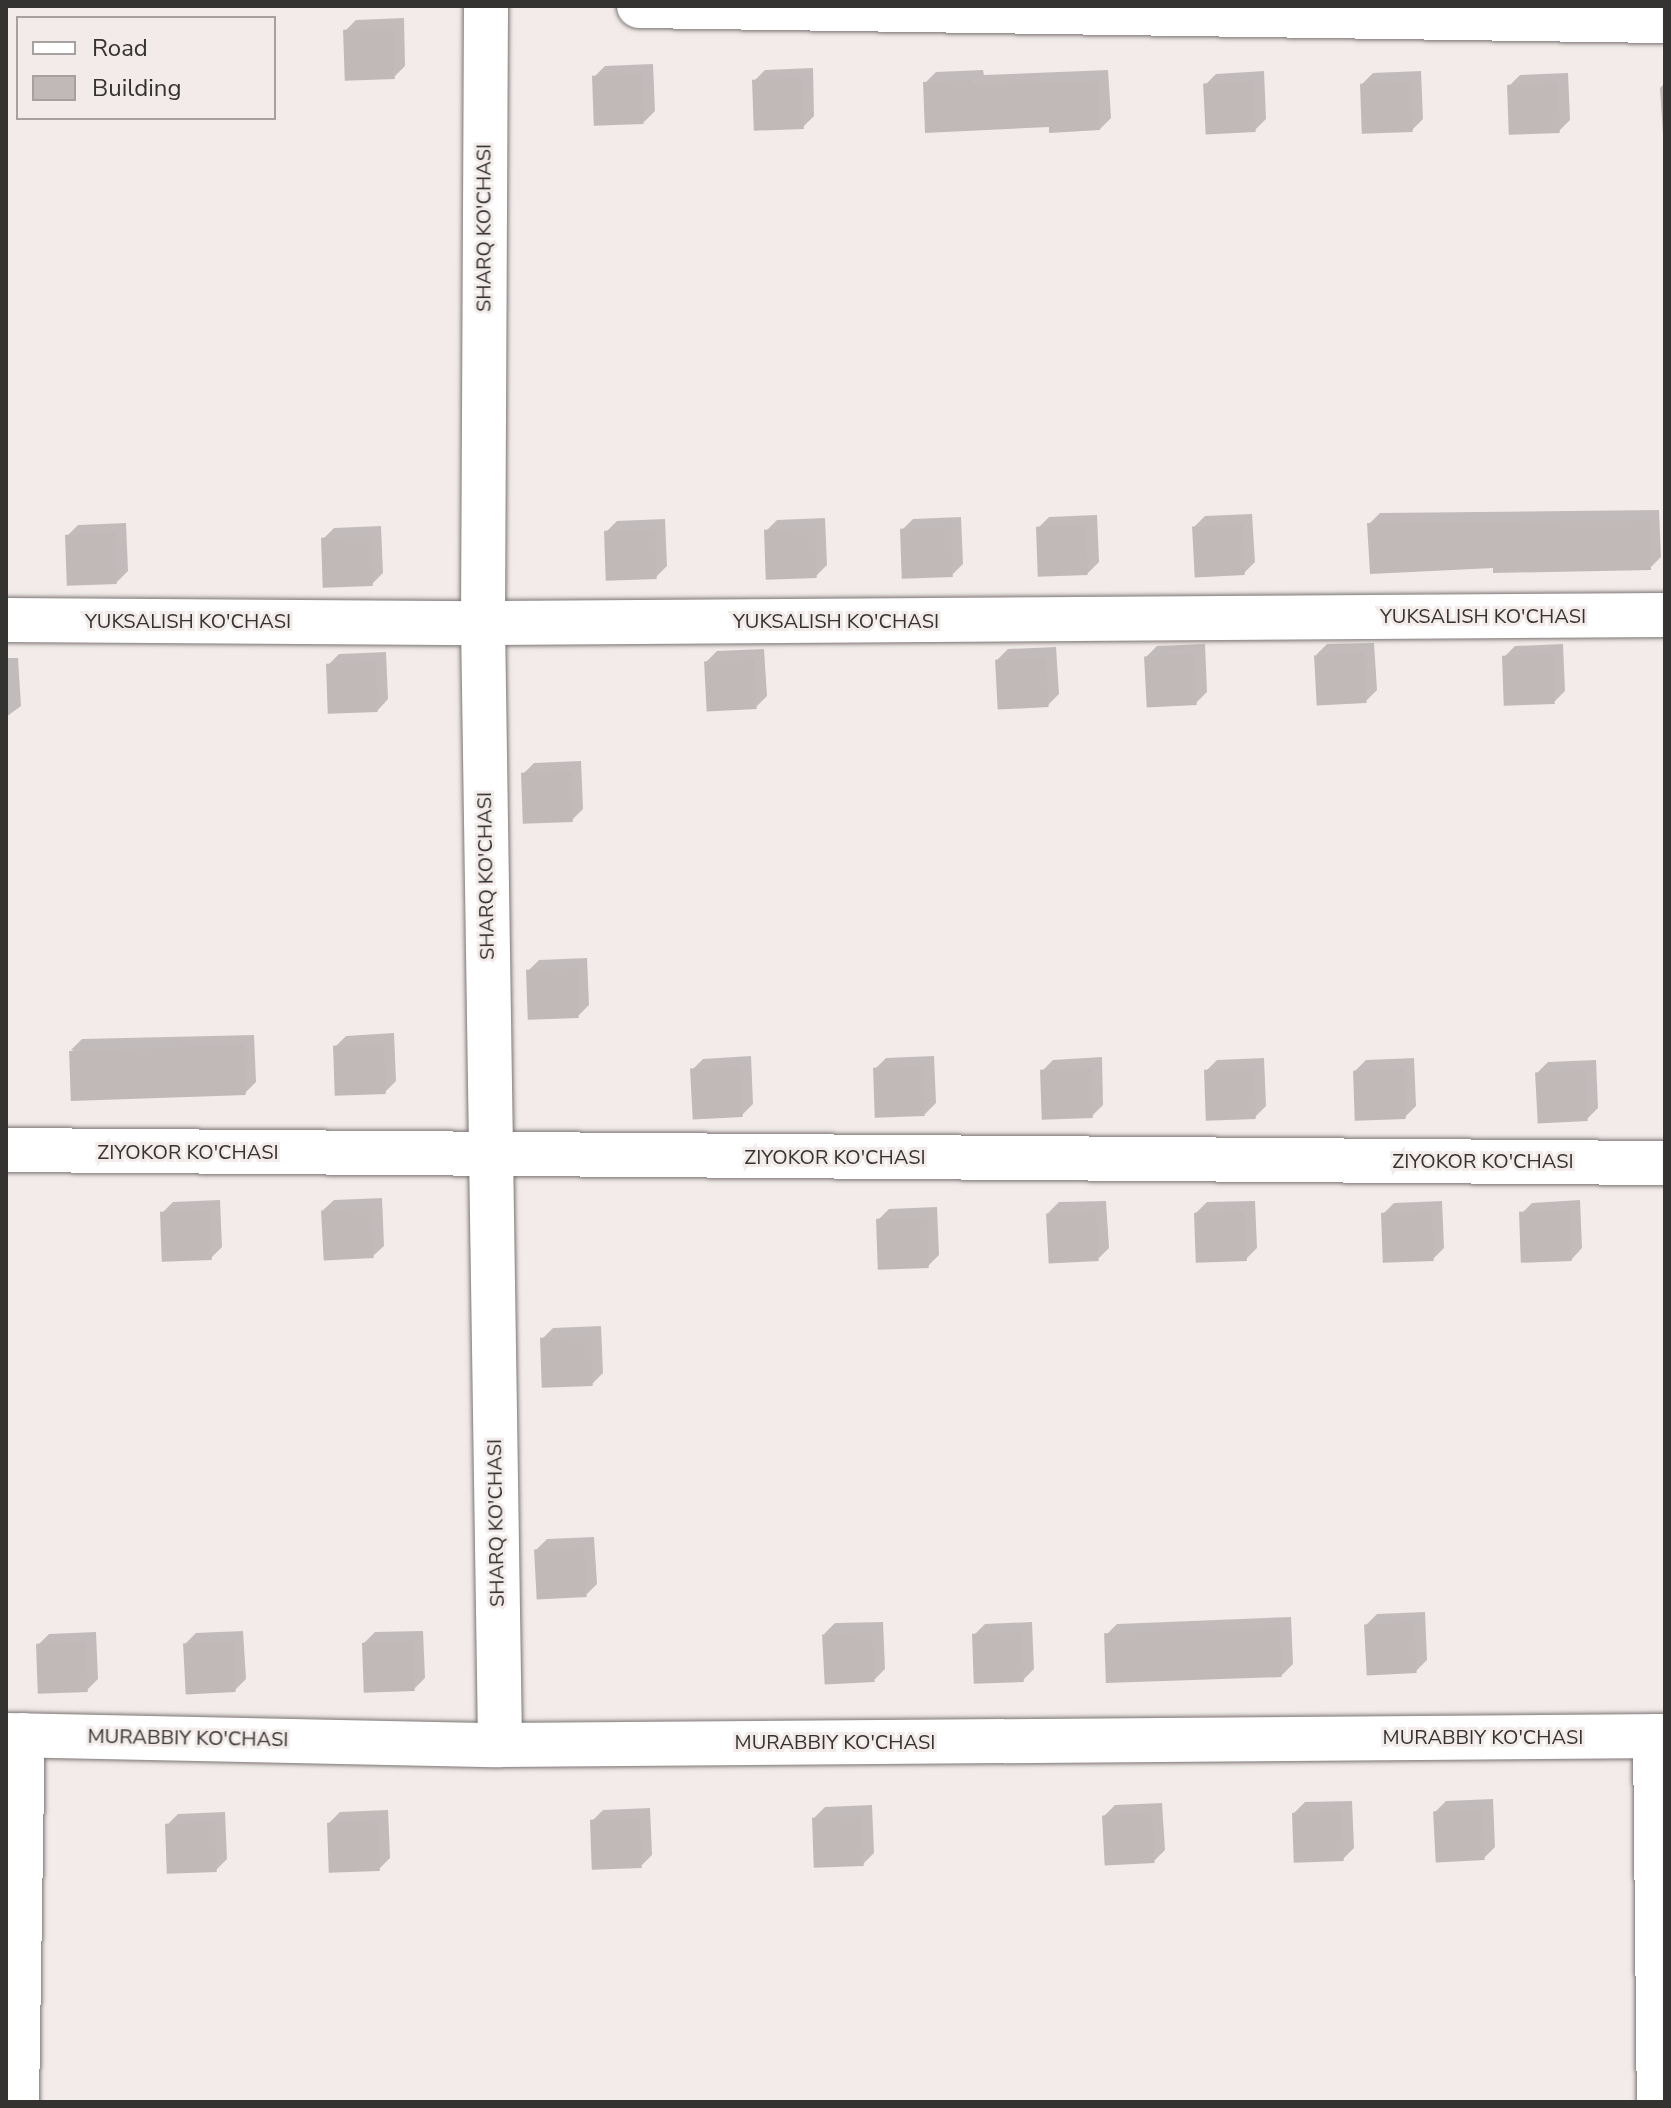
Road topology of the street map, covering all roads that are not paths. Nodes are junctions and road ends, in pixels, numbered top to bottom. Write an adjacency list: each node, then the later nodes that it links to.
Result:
1 (486, 6): 6 (street, SHARQ KO'CHASI)
2 (639, 6): 3 (street)
3 (1665, 21)
4 (1665, 615): 6 (street, YUKSALISH KO'CHASI)
5 (6, 620): 6 (street, YUKSALISH KO'CHASI)
6 (483, 623): 8 (street, SHARQ KO'CHASI)
7 (6, 1150): 8 (street, ZIYOKOR KO'CHASI)
8 (489, 1155): 9 (street, ZIYOKOR KO'CHASI); 12 (street, SHARQ KO'CHASI)
9 (1665, 1163)
10 (14, 1735): 12 (street, MURABBIY KO'CHASI); 13 (street)
11 (1660, 1736): 12 (street, MURABBIY KO'CHASI); 14 (street)
12 (500, 1745)
13 (17, 2102)
14 (1659, 2102)

